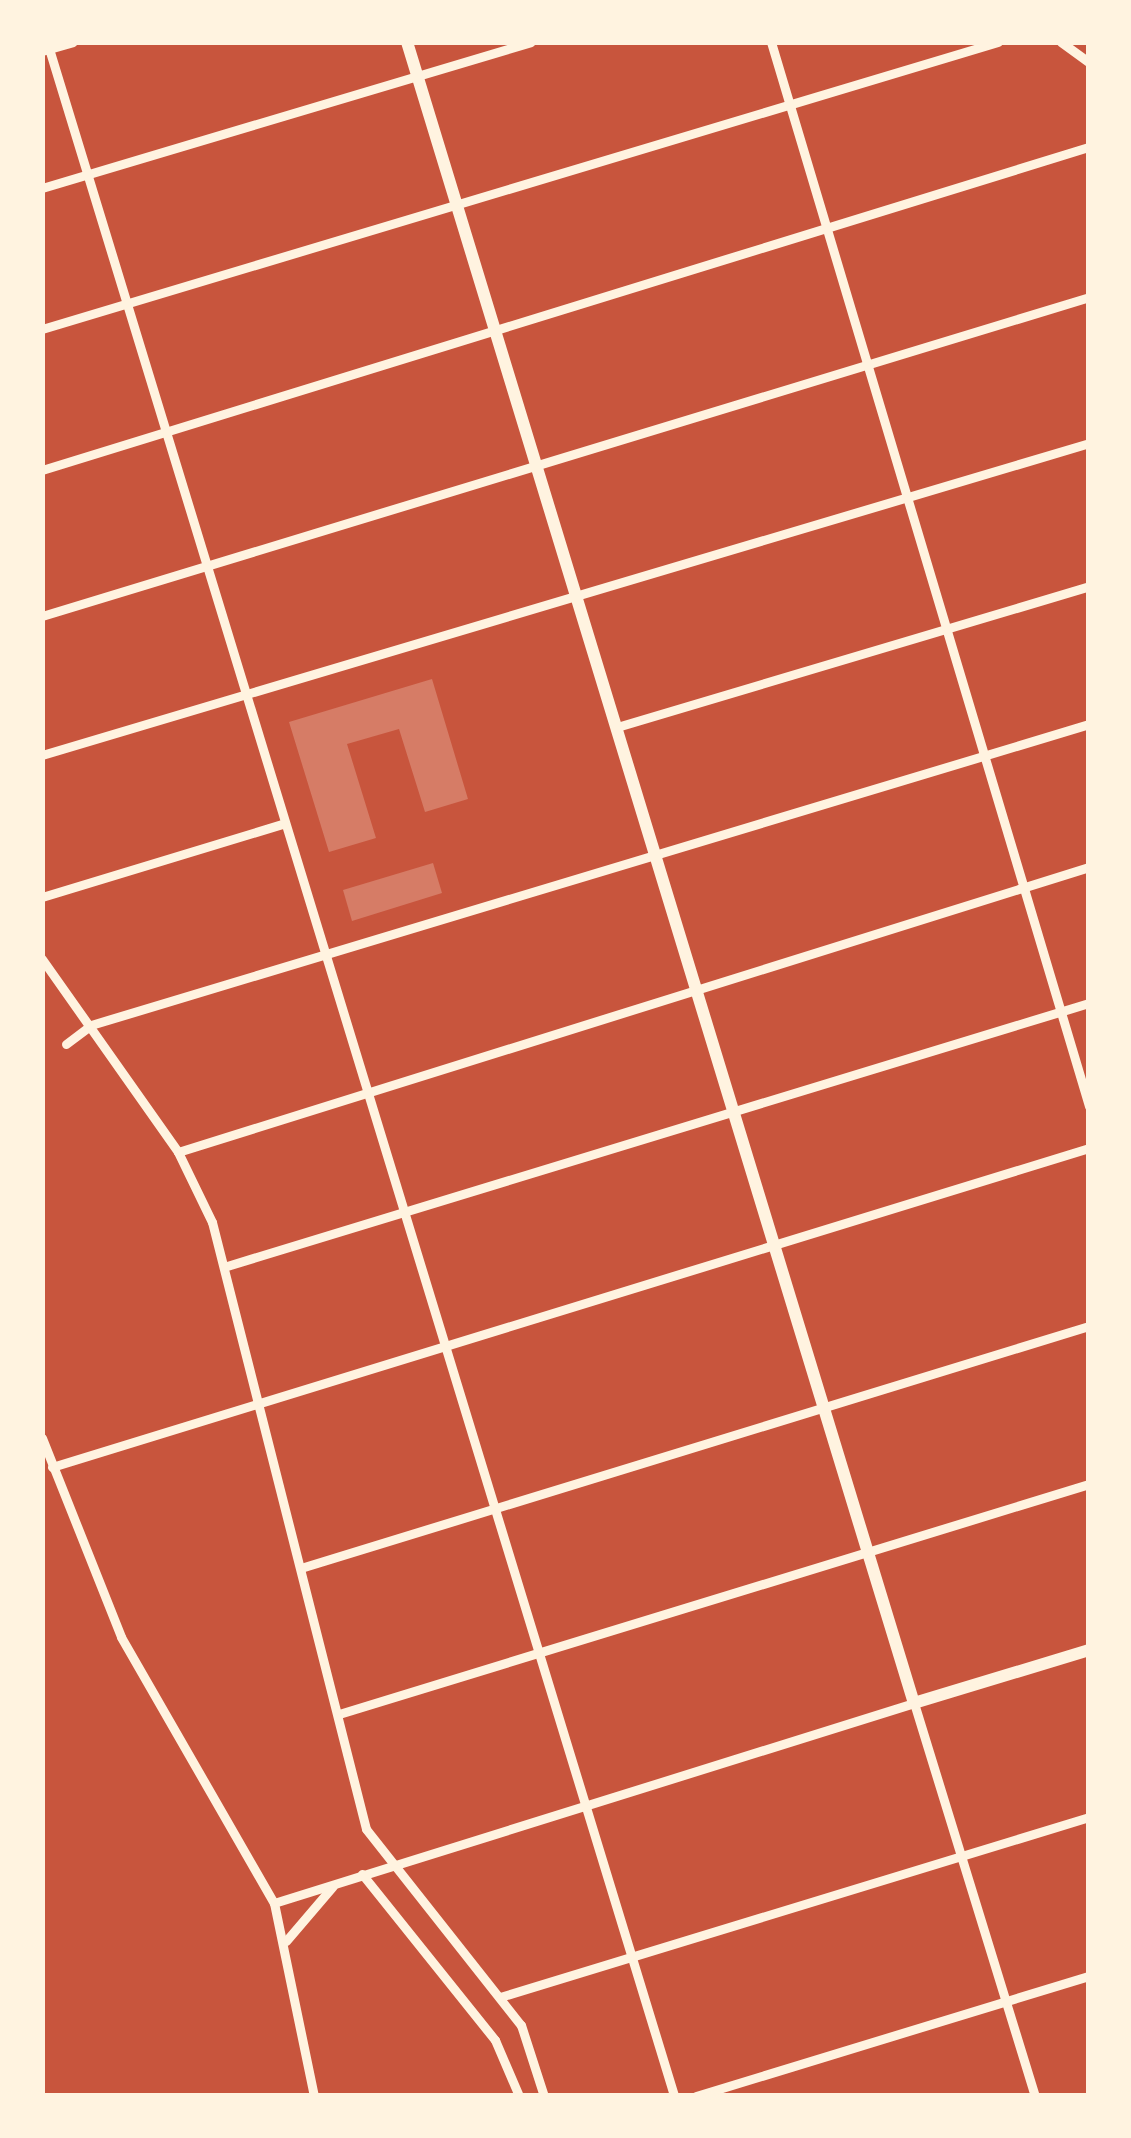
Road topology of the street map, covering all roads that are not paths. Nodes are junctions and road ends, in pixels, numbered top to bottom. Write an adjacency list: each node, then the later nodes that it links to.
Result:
1 (73, 42): 7 (street)
2 (407, 42): 9 (street)
3 (532, 42): 9 (street)
4 (771, 42): 10 (street)
5 (998, 42): 10 (street)
6 (1061, 42): 8 (street)
7 (46, 48): 12 (street)
8 (1089, 62)
9 (418, 76): 12 (street); 14 (street)
10 (789, 102): 14 (street); 15 (street)
11 (1089, 147): 15 (street)
12 (87, 175): 13 (street); 17 (street)
13 (42, 188)
14 (457, 204): 17 (street); 18 (street)
15 (825, 234): 18 (street); 20 (street)
16 (1089, 297): 20 (street)
17 (127, 305): 19 (street); 21 (street)
18 (495, 328): 21 (street); 23 (street)
19 (42, 329)
20 (863, 364): 23 (street); 25 (street)
21 (165, 431): 24 (street); 26 (street)
22 (1089, 442): 25 (street)
23 (539, 464): 26 (street); 28 (street)
24 (42, 470)
25 (906, 498): 28 (street); 30 (street)
26 (206, 564): 29 (street); 31 (street)
27 (1089, 586): 30 (street)
28 (582, 596): 31 (street); 33 (street)
29 (42, 616)
30 (946, 630): 33 (street); 35 (street)
31 (245, 694): 34 (street); 36 (street)
32 (1089, 724): 35 (street)
33 (617, 727): 37 (street)
34 (42, 755)
35 (984, 755): 37 (street); 39 (street)
36 (285, 823): 40 (street); 41 (street)
37 (655, 852): 41 (street); 43 (street)
38 (1089, 867): 39 (street)
39 (1022, 887): 43 (street); 45 (street)
40 (42, 897)
41 (325, 955): 46 (street); 48 (street)
42 (42, 959): 46 (street)
43 (698, 988): 48 (street); 50 (street)
44 (1089, 1004): 45 (street)
45 (1060, 1012): 49 (street); 50 (street)
46 (91, 1025): 47 (street); 52 (street)
47 (66, 1045)
48 (367, 1092): 52 (street); 53 (street)
49 (1089, 1106)
50 (736, 1108): 53 (street); 54 (street)
51 (1089, 1148): 54 (street)
52 (178, 1152): 55 (street)
53 (404, 1213): 55 (street); 57 (street)
54 (779, 1249): 57 (street); 59 (street)
55 (227, 1266): 58 (street)
56 (1089, 1326): 59 (street)
57 (447, 1352): 58 (street); 63 (street)
58 (264, 1406): 61 (street); 65 (street)
59 (826, 1407): 63 (street); 64 (street)
60 (42, 1438): 61 (street)
61 (52, 1466): 76 (street)
62 (1089, 1484): 64 (street)
63 (494, 1508): 65 (street); 67 (street)
64 (870, 1551): 67 (street); 68 (street)
65 (304, 1567): 69 (street)
66 (1089, 1650): 68 (street)
67 (538, 1653): 69 (street); 70 (street)
68 (914, 1702): 70 (street); 72 (street)
69 (339, 1714): 73 (street)
70 (585, 1805): 73 (street); 78 (street)
71 (1089, 1817): 72 (street)
72 (962, 1855): 78 (street); 81 (street)
73 (388, 1866): 74 (street); 80 (street)
74 (362, 1874): 75 (street); 83 (street)
75 (335, 1883): 76 (street); 77 (street)
76 (274, 1903): 77 (street)
77 (286, 1941): 82 (street)
78 (632, 1958): 80 (street); 85 (street)
79 (1089, 1976): 81 (street)
80 (500, 1997): 84 (street)
81 (1006, 2001): 86 (street); 87 (street)
82 (314, 2096)
83 (519, 2096)
84 (544, 2096)
85 (674, 2096)
86 (696, 2096)
87 (1035, 2096)

